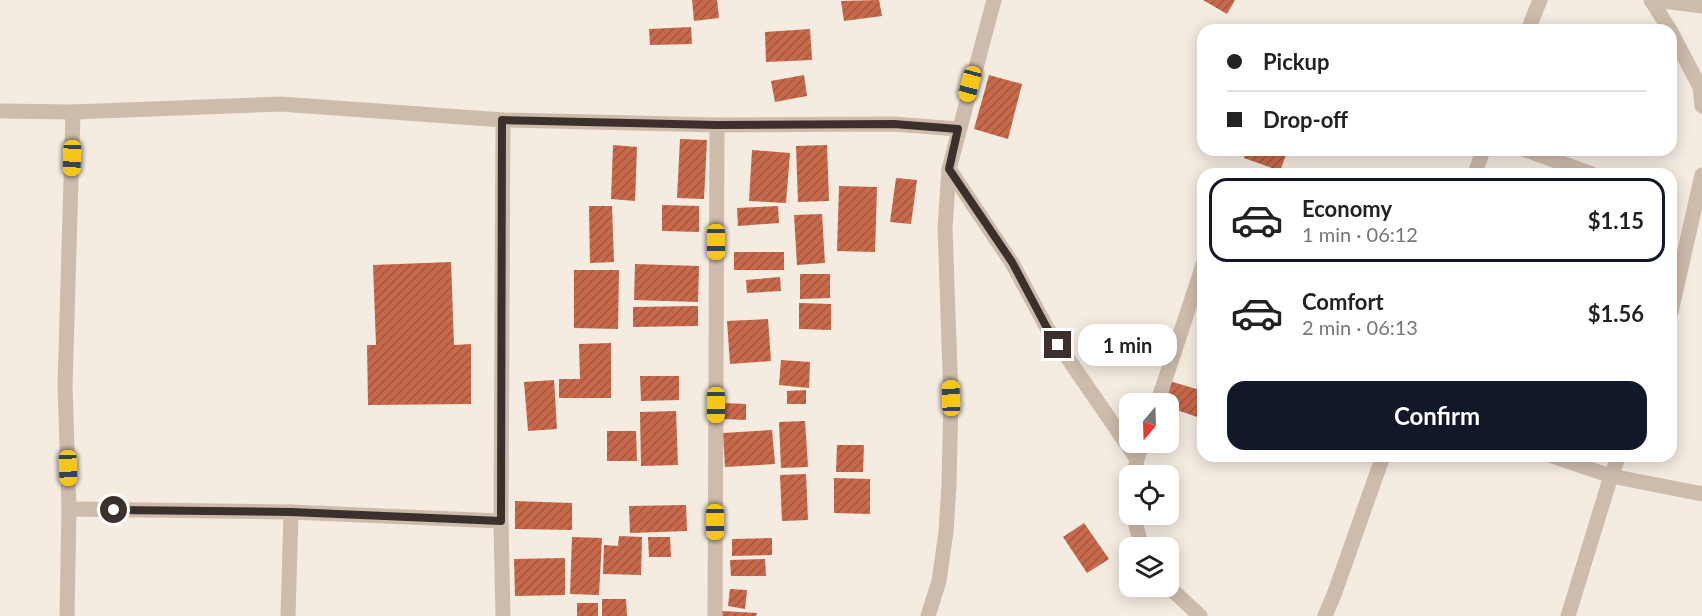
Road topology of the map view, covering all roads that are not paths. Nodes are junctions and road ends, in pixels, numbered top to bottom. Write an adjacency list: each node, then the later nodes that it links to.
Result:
1 (994, 0): 15 (street)
2 (1540, 0): 6 (street)
3 (1651, 0): 7 (street)
4 (1656, 0): 5 (street)
5 (1702, 6)
6 (1530, 24)
7 (1666, 24)
8 (1677, 43): 9 (street)
9 (1701, 86): 10 (street)
10 (1702, 106)
11 (0, 111): 12 (street)
12 (73, 112): 13 (street); 31 (street)
13 (502, 120): 14 (street); 33 (street)
14 (717, 125): 15 (street); 38 (street)
15 (958, 129): 18 (street)
16 (1542, 156): 17 (street)
17 (1576, 168)
18 (949, 169): 24 (street); 39 (street)
19 (1702, 175): 21 (street)
20 (1197, 283): 22 (street)
21 (1677, 285)
22 (1161, 393)
23 (1139, 453): 24 (street)
24 (1137, 459): 28 (street)
25 (1381, 462): 41 (street)
26 (1570, 462): 29 (street)
27 (1617, 462): 29 (street)
28 (1136, 465)
29 (1611, 476): 30 (street); 42 (street)
30 (1702, 494)
31 (69, 509): 32 (street); 35 (street)
32 (291, 512): 33 (street); 36 (street)
33 (501, 521): 37 (street)
34 (1179, 596): 40 (street)
35 (67, 616)
36 (288, 616)
37 (503, 616)
38 (715, 616)
39 (927, 616)
40 (1200, 616)
41 (1325, 616)
42 (1568, 616)

